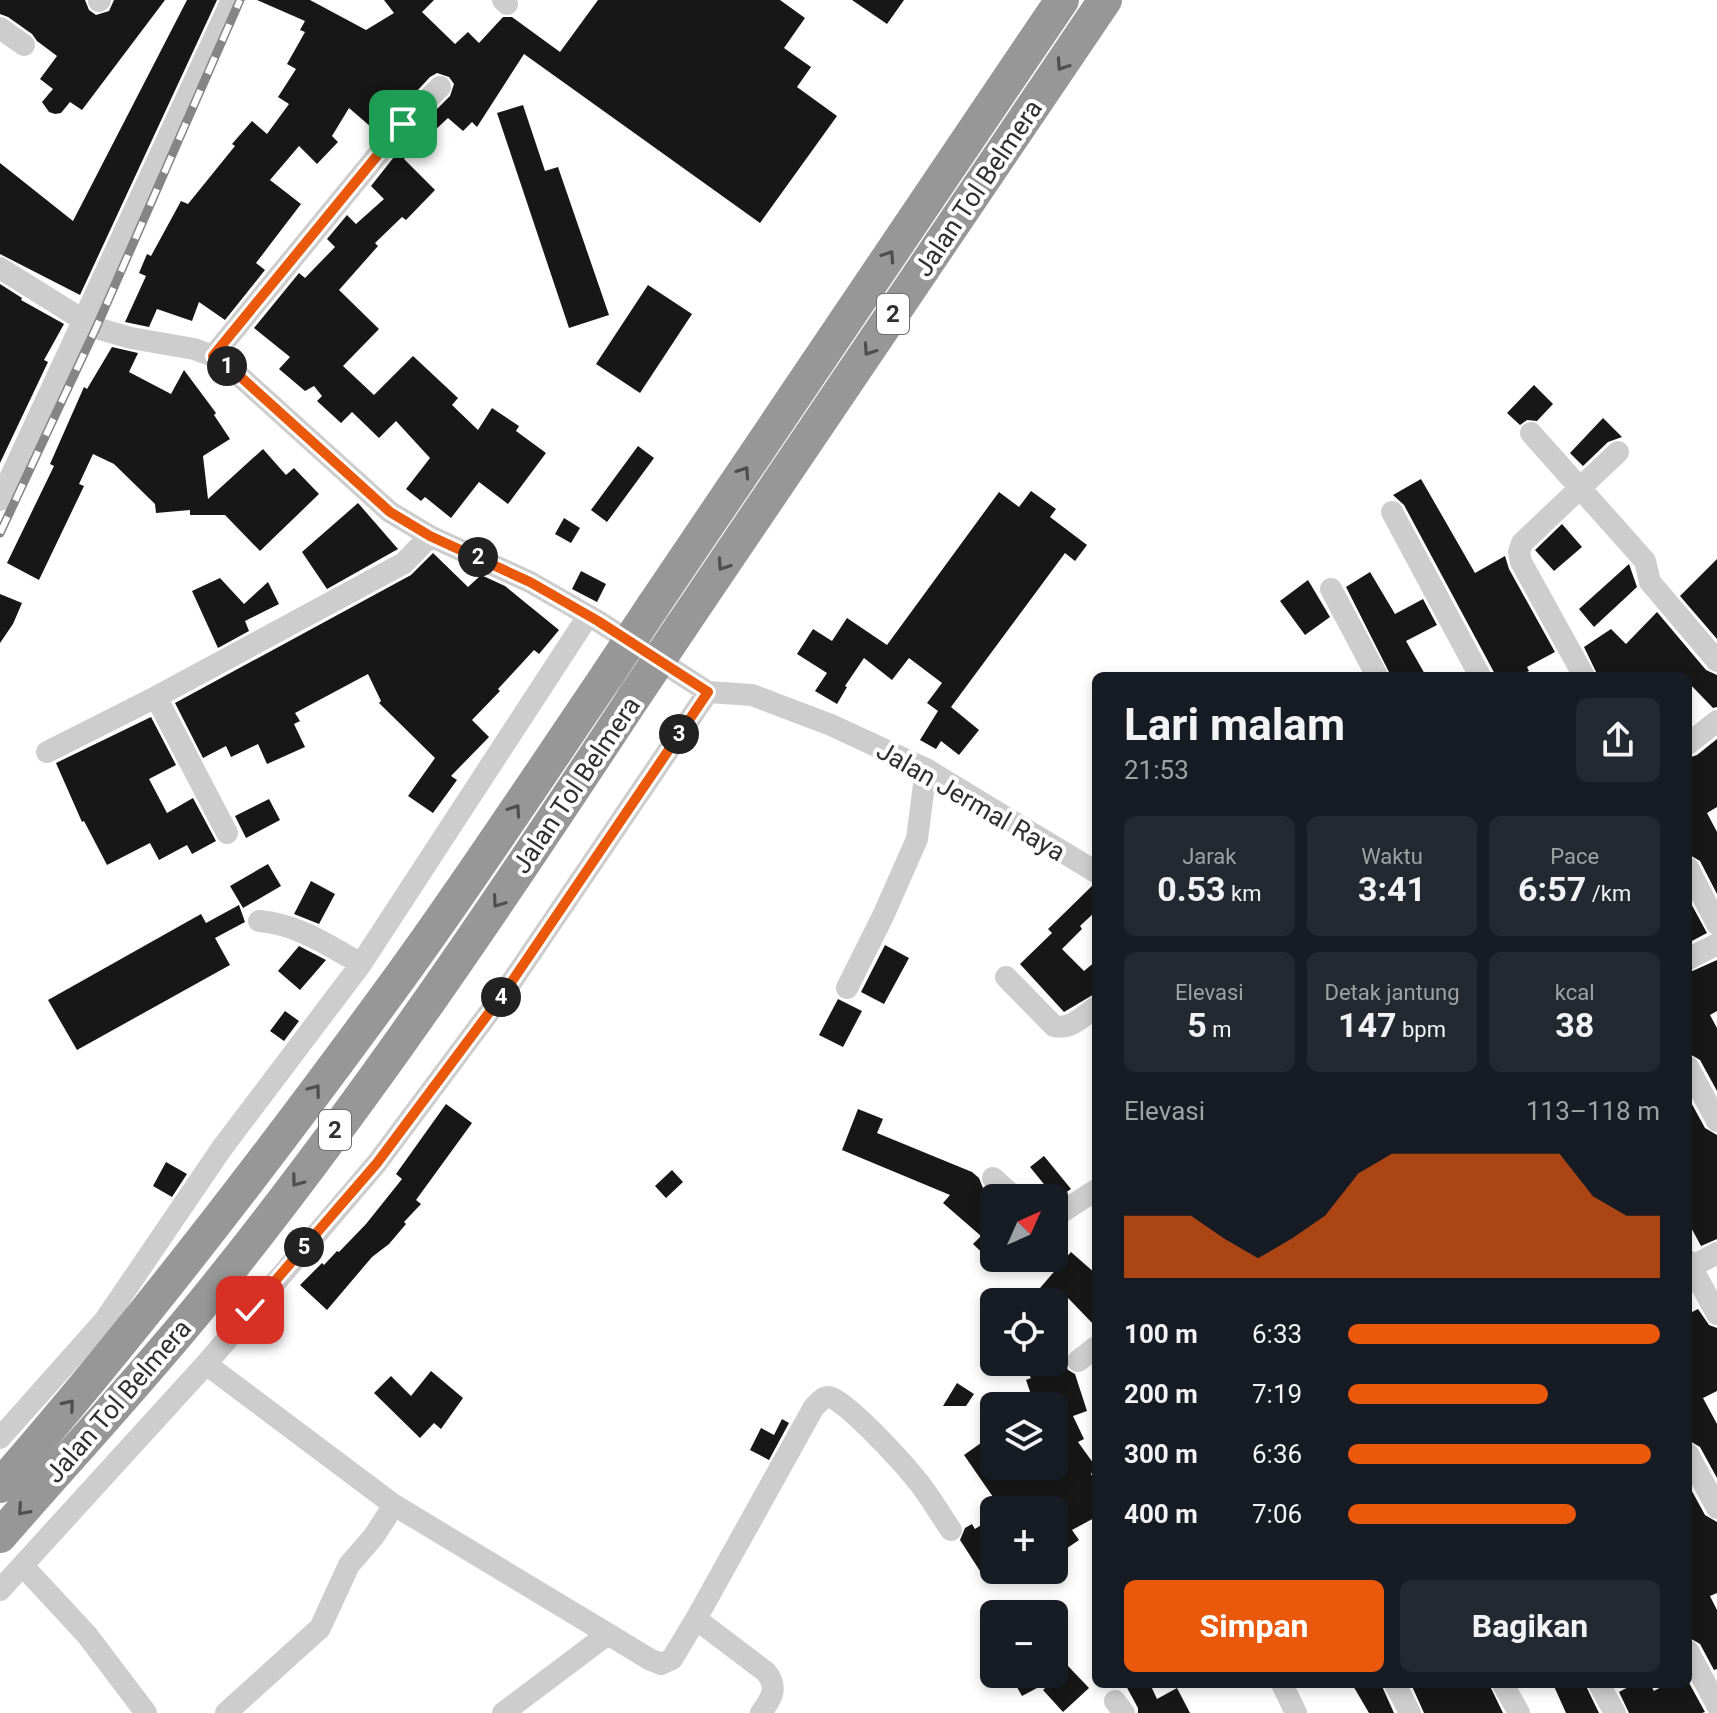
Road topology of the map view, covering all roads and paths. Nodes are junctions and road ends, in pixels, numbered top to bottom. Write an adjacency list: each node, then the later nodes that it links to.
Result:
1 (232, 0): 8 (street)
2 (1062, 0): 52 (highway, Jalan Tol Belmera / 2, one-way to 2, bridge)
3 (1105, 0): 56 (highway, Jalan Tol Belmera / 2, one-way to 56, bridge)
4 (0, 28): 5 (street)
5 (24, 45)
6 (440, 87): 9 (street)
7 (0, 268): 8 (street)
8 (82, 321): 9 (street); 13 (street)
9 (213, 356): 15 (street)
10 (1531, 433): 12 (street)
11 (1618, 452): 12 (street)
12 (1581, 488): 18 (street); 21 (street)
13 (0, 500)
14 (1392, 512): 20 (street)
15 (430, 536): 17 (street); 23 (street)
16 (1331, 589): 19 (street)
17 (593, 618): 22 (street); 35 (street)
18 (1717, 661)
19 (1375, 672)
20 (1478, 672)
21 (1582, 672)
22 (708, 692): 27 (street, Jalan Jermal Raya); 49 (street)
23 (156, 697): 26 (street); 28 (street)
24 (1717, 721): 25 (street)
25 (1692, 741)
26 (47, 752)
27 (926, 769): 29 (street, Jalan Jermal Raya); 37 (street)
28 (227, 833)
29 (1092, 870)
30 (1692, 876): 32 (street)
31 (259, 921): 35 (street)
32 (1717, 924)
33 (1717, 944): 34 (street)
34 (1692, 957)
35 (361, 964): 50 (street)
36 (1006, 977): 38 (street)
37 (847, 988)
38 (1092, 1010)
39 (1692, 1074): 40 (street)
40 (1717, 1121)
41 (993, 1178): 42 (street)
42 (1000, 1184)
43 (1092, 1193): 44 (street)
44 (1068, 1208)
45 (1717, 1253): 46 (street)
46 (1692, 1265)
47 (1692, 1271): 48 (street)
48 (1717, 1314)
49 (206, 1364): 53 (street); 57 (street)
50 (0, 1438)
51 (1698, 1467): 54 (street)
52 (0, 1486)
53 (394, 1505): 60 (street); 68 (street)
54 (1717, 1508)
55 (951, 1530): 59 (street)
56 (0, 1536)
57 (23, 1566): 58 (street); 67 (street)
58 (0, 1590)
59 (696, 1619): 60 (street); 70 (street)
60 (608, 1634): 69 (street)
61 (1692, 1659): 66 (street)
62 (1284, 1688): 71 (street)
63 (1397, 1688): 72 (street)
64 (1505, 1688): 73 (street)
65 (1601, 1688): 74 (street)
66 (1717, 1706): 75 (street)
67 (146, 1713)
68 (226, 1713)
69 (503, 1713)
70 (761, 1713)
71 (1296, 1713)
72 (1410, 1713)
73 (1519, 1713)
74 (1615, 1713)
75 (1703, 1713)

